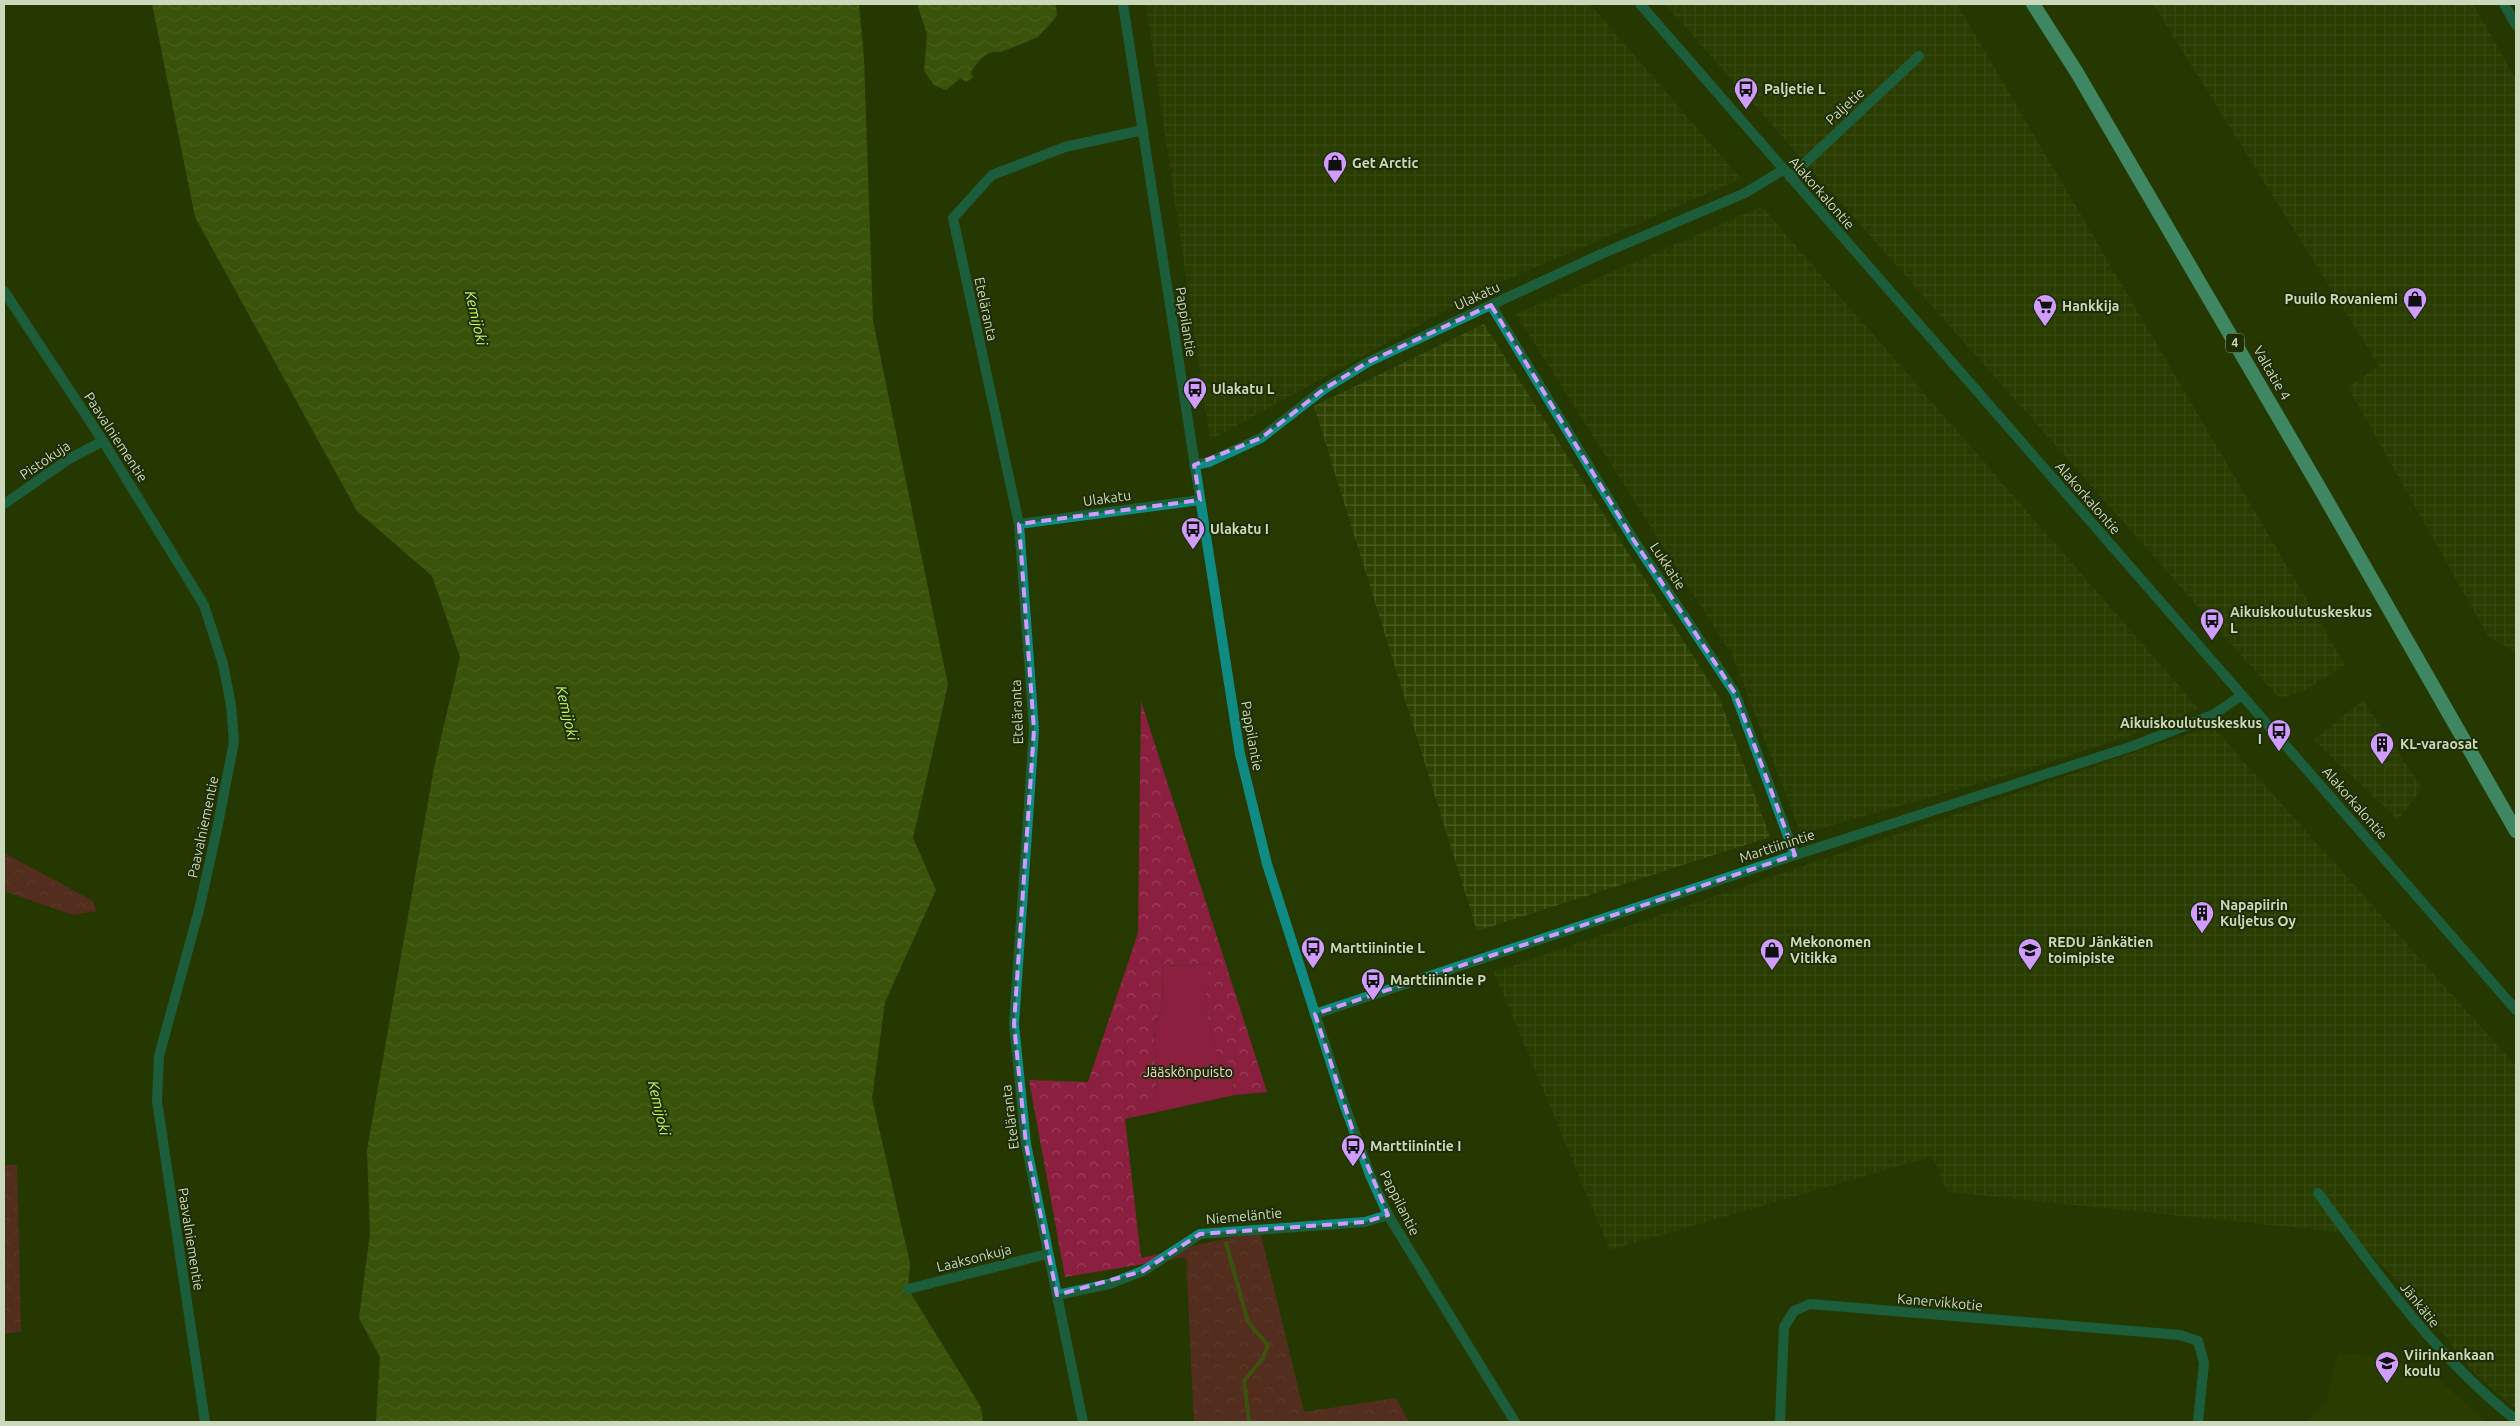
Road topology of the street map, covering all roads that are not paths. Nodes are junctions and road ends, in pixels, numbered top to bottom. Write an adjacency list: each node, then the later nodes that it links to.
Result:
1 (1123, 4): 7 (street, Pappilantie)
2 (1640, 4): 8 (street, Alakorkalontie)
3 (2033, 4): 16 (highway, Valtatie 4 / 4)
4 (2504, 4): 5 (street)
5 (2516, 25)
6 (1919, 56): 8 (street, Paljetie)
7 (1143, 130): 12 (street, Pappilantie); 15 (street, Eteläranta)
8 (1786, 173): 10 (street, Ulakatu); 17 (street, Alakorkalontie)
9 (4, 291): 11 (street, Paavalniementie)
10 (1492, 305): 12 (street, Ulakatu); 20 (street, Lukkatie)
11 (103, 440): 14 (street, Pistokuja); 29 (street, Paavalniementie)
12 (1194, 465): 13 (street, Pappilantie)
13 (1200, 500): 15 (street, Ulakatu); 22 (street, Pappilantie)
14 (4, 504)
15 (1018, 524): 25 (street, Eteläranta)
16 (2431, 685): 18 (highway, Valtatie 4 / 4); 19 (highway, Valtatie 4 / 4)
17 (2242, 695): 20 (street, Marttiinintie); 21 (street, Alakorkalontie)
18 (2516, 814)
19 (2516, 831)
20 (1794, 855): 22 (street, Marttiinintie)
21 (2516, 1010)
22 (1315, 1014): 24 (street, Pappilantie)
23 (2318, 1193): 28 (street, Jänkätie)
24 (1388, 1215): 27 (street, Niemeläntie); 31 (street, Pappilantie)
25 (1047, 1254): 26 (street, Laaksonkuja); 27 (street, Eteläranta)
26 (908, 1290)
27 (1057, 1295): 30 (street, Eteläranta)
28 (2516, 1420)
29 (204, 1422)
30 (1083, 1422)
31 (1515, 1422)
32 (1780, 1422): 33 (street, Kanervikkotie)
33 (2198, 1422)

